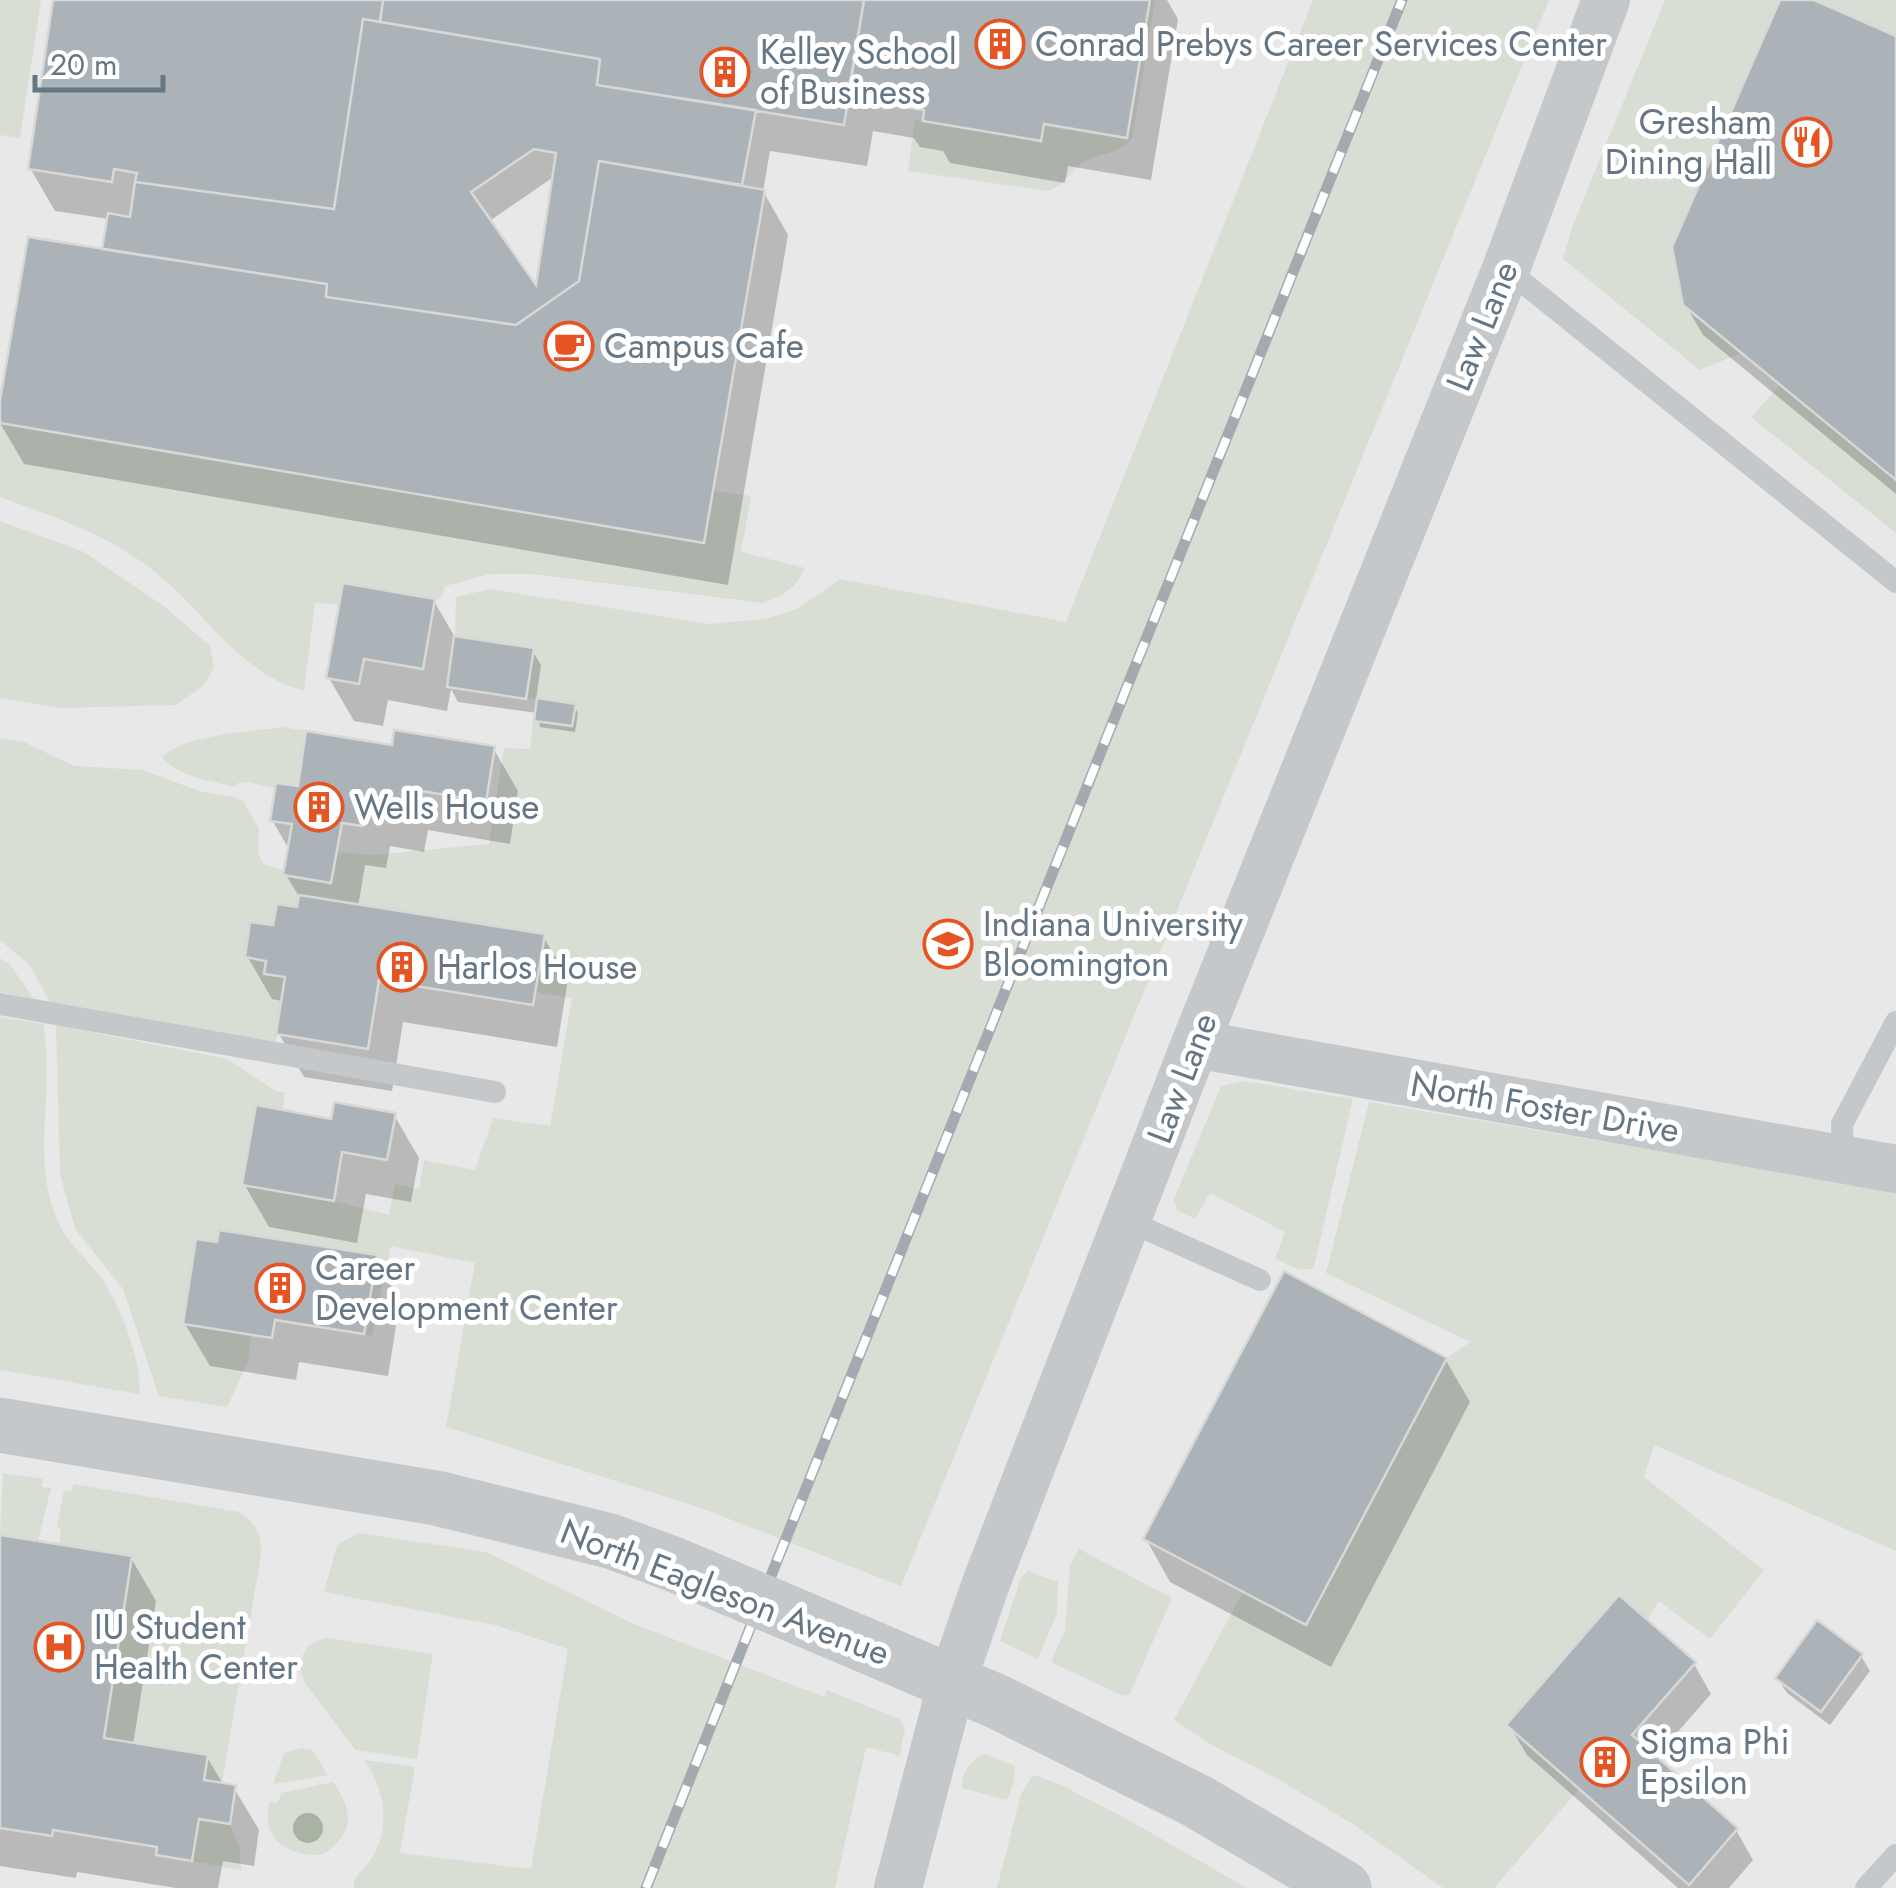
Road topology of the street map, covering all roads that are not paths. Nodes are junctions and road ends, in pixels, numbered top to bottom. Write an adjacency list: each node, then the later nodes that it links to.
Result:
1 (1606, 0): 2 (street, Law Lane)
2 (1506, 269): 3 (lane); 6 (street, Law Lane)
3 (1896, 582)
4 (0, 1004): 7 (lane)
5 (1896, 1022): 8 (lane)
6 (1194, 1044): 8 (street, North Foster Drive); 10 (street, Law Lane)
7 (495, 1092)
8 (1843, 1159): 9 (street, North Foster Drive)
9 (1896, 1170)
10 (1126, 1220): 11 (lane); 13 (street, Law Lane)
11 (1260, 1280)
12 (0, 1425): 13 (street, North Eagleson Avenue, bridge)
13 (952, 1682): 15 (street, Law Lane); 16 (street, North Eagleson Avenue)
14 (1896, 1855): 17 (lane)
15 (898, 1888)
16 (1344, 1888)
17 (1866, 1888)

